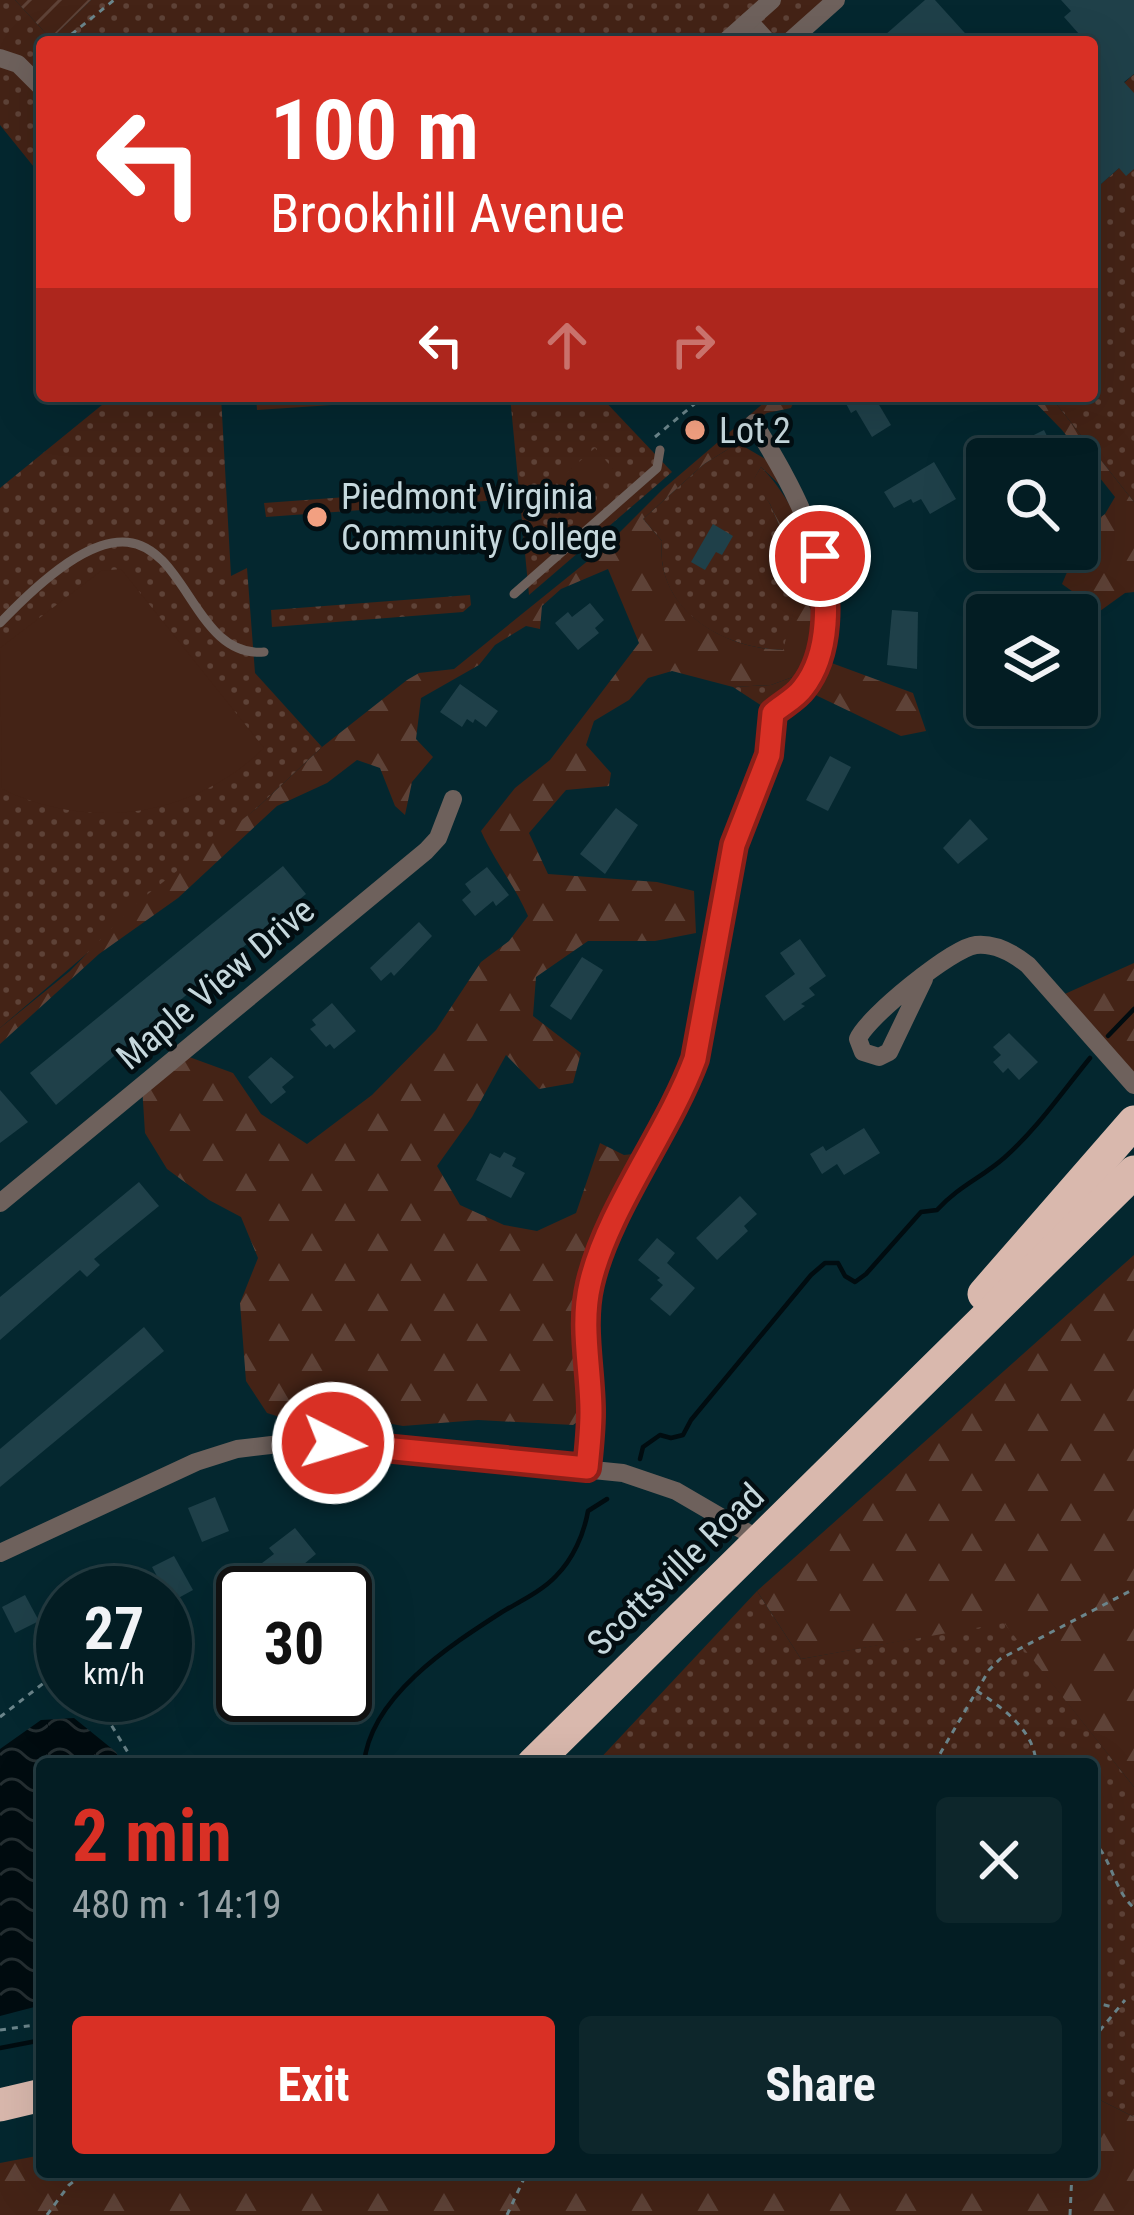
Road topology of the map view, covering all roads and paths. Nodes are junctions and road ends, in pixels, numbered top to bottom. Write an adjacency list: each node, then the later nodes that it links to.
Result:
1 (114, 0): 5 (path)
2 (772, 0): 4 (street)
3 (836, 0): 8 (street)
4 (749, 21): 6 (street); 7 (street)
5 (69, 36)
6 (731, 36)
7 (763, 36)
8 (796, 36)
9 (0, 58): 10 (street)
10 (36, 82)
11 (698, 402): 13 (path)
12 (754, 423): 24 (street)
13 (656, 445): 14 (lane)
14 (514, 594)
15 (0, 623): 16 (lane)
16 (264, 652)
17 (453, 799): 22 (street, Maple View Drive)
18 (924, 979): 19 (street)
19 (1134, 1085)
20 (1134, 1122): 23 (highway, Scottsville Road)
21 (1134, 1172): 23 (highway, Scottsville Road)
22 (0, 1203)
23 (871, 1429): 25 (highway, Scottsville Road)
24 (587, 1468): 25 (street); 26 (street)
25 (760, 1540): 33 (highway, Scottsville Road)
26 (0, 1553)
27 (1134, 1589): 29 (path)
28 (36, 1689): 30 (path)
29 (977, 1691): 34 (path); 35 (path)
30 (0, 1717)
31 (109, 1722): 32 (path)
32 (131, 1758)
33 (538, 1758)
34 (938, 1758)
35 (1036, 1758)
36 (1098, 1845): 37 (path)
37 (1134, 1908)
38 (1134, 1995): 39 (path)
39 (1125, 2000): 40 (path); 43 (path)
40 (1098, 2004)
41 (36, 2025): 42 (path)
42 (0, 2030)
43 (1098, 2033)
44 (36, 2096): 45 (highway)
45 (0, 2105)
46 (78, 2178): 49 (path)
47 (523, 2178): 50 (path)
48 (1072, 2178): 51 (path)
49 (46, 2215)
50 (507, 2215)
51 (1070, 2215)

